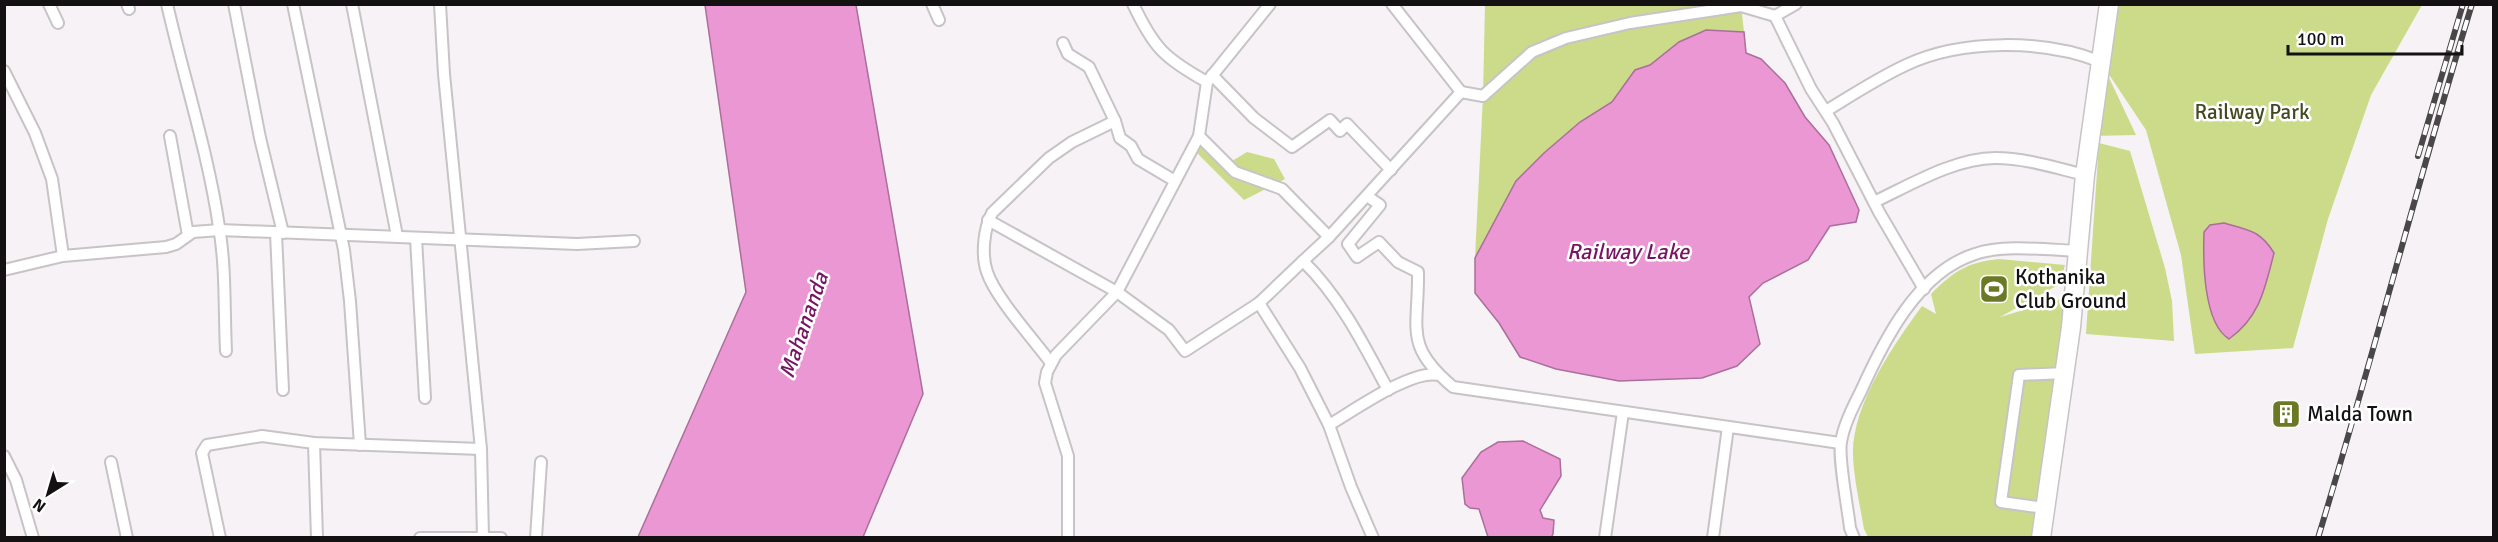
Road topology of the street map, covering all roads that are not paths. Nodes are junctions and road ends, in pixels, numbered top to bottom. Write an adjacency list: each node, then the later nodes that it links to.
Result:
1 (49, 4): 15 (street)
2 (167, 4): 31 (street)
3 (234, 4): 32 (street)
4 (293, 4): 33 (street)
5 (352, 4): 35 (street)
6 (440, 4): 38 (street)
7 (932, 4): 14 (street)
8 (1133, 4): 19 (street)
9 (1270, 4): 19 (street)
10 (1392, 4): 20 (street)
11 (1796, 4): 13 (street)
12 (2109, 4): 17 (main road)
13 (1775, 16): 20 (street); 21 (street)
14 (939, 20)
15 (58, 23)
16 (1063, 43): 22 (street)
17 (2101, 62): 21 (street); 26 (main road)
18 (4, 71): 41 (street)
19 (1209, 79): 24 (street); 25 (street)
20 (1461, 92): 25 (street)
21 (1826, 111): 29 (street)
22 (1115, 121): 27 (street); 30 (street)
23 (170, 136): 34 (street)
24 (1198, 136): 27 (street); 36 (street)
25 (1391, 170): 28 (street)
26 (2085, 175): 29 (street); 40 (main road)
27 (1175, 181): 45 (street)
28 (1367, 196): 36 (street); 50 (street)
29 (1874, 202): 44 (street)
30 (988, 220): 45 (street); 48 (street)
31 (220, 230): 32 (street); 34 (street); 47 (street)
32 (279, 233): 33 (street); 51 (street)
33 (341, 234): 35 (street); 59 (street)
34 (188, 235): 41 (street)
35 (397, 236): 37 (street)
36 (1329, 237): 42 (street)
37 (416, 238): 38 (street); 53 (street)
38 (460, 239): 39 (street); 60 (street)
39 (634, 241)
40 (2080, 251): 44 (street); 49 (main road)
41 (63, 256): 43 (street)
42 (1304, 261): 46 (street); 52 (street)
43 (4, 270)
44 (1924, 289): 58 (street)
45 (1117, 292): 46 (street); 48 (street)
46 (1259, 303): 55 (street)
47 (226, 351)
48 (1051, 363): 74 (street)
49 (2065, 373): 64 (main road); 64 (street)
50 (1438, 375): 52 (street); 54 (street)
51 (283, 390)
52 (1388, 390): 55 (street)
53 (425, 398)
54 (1623, 412): 56 (street); 75 (street)
55 (1329, 425): 65 (street)
56 (1728, 427): 58 (street); 76 (street)
57 (314, 443): 59 (street); 68 (street); 69 (street)
58 (1840, 443): 77 (street)
59 (360, 445): 60 (street)
60 (481, 449): 71 (street)
61 (4, 456): 66 (street)
62 (111, 462): 67 (street)
63 (541, 462): 73 (street)
64 (2044, 508): 78 (main road)
65 (1369, 536)
66 (33, 537)
67 (127, 537)
68 (220, 537)
69 (317, 537)
70 (420, 537): 71 (street)
71 (483, 537): 72 (street)
72 (501, 537)
73 (536, 537)
74 (1068, 537)
75 (1605, 537)
76 (1713, 537)
77 (1854, 537)
78 (2041, 537)

